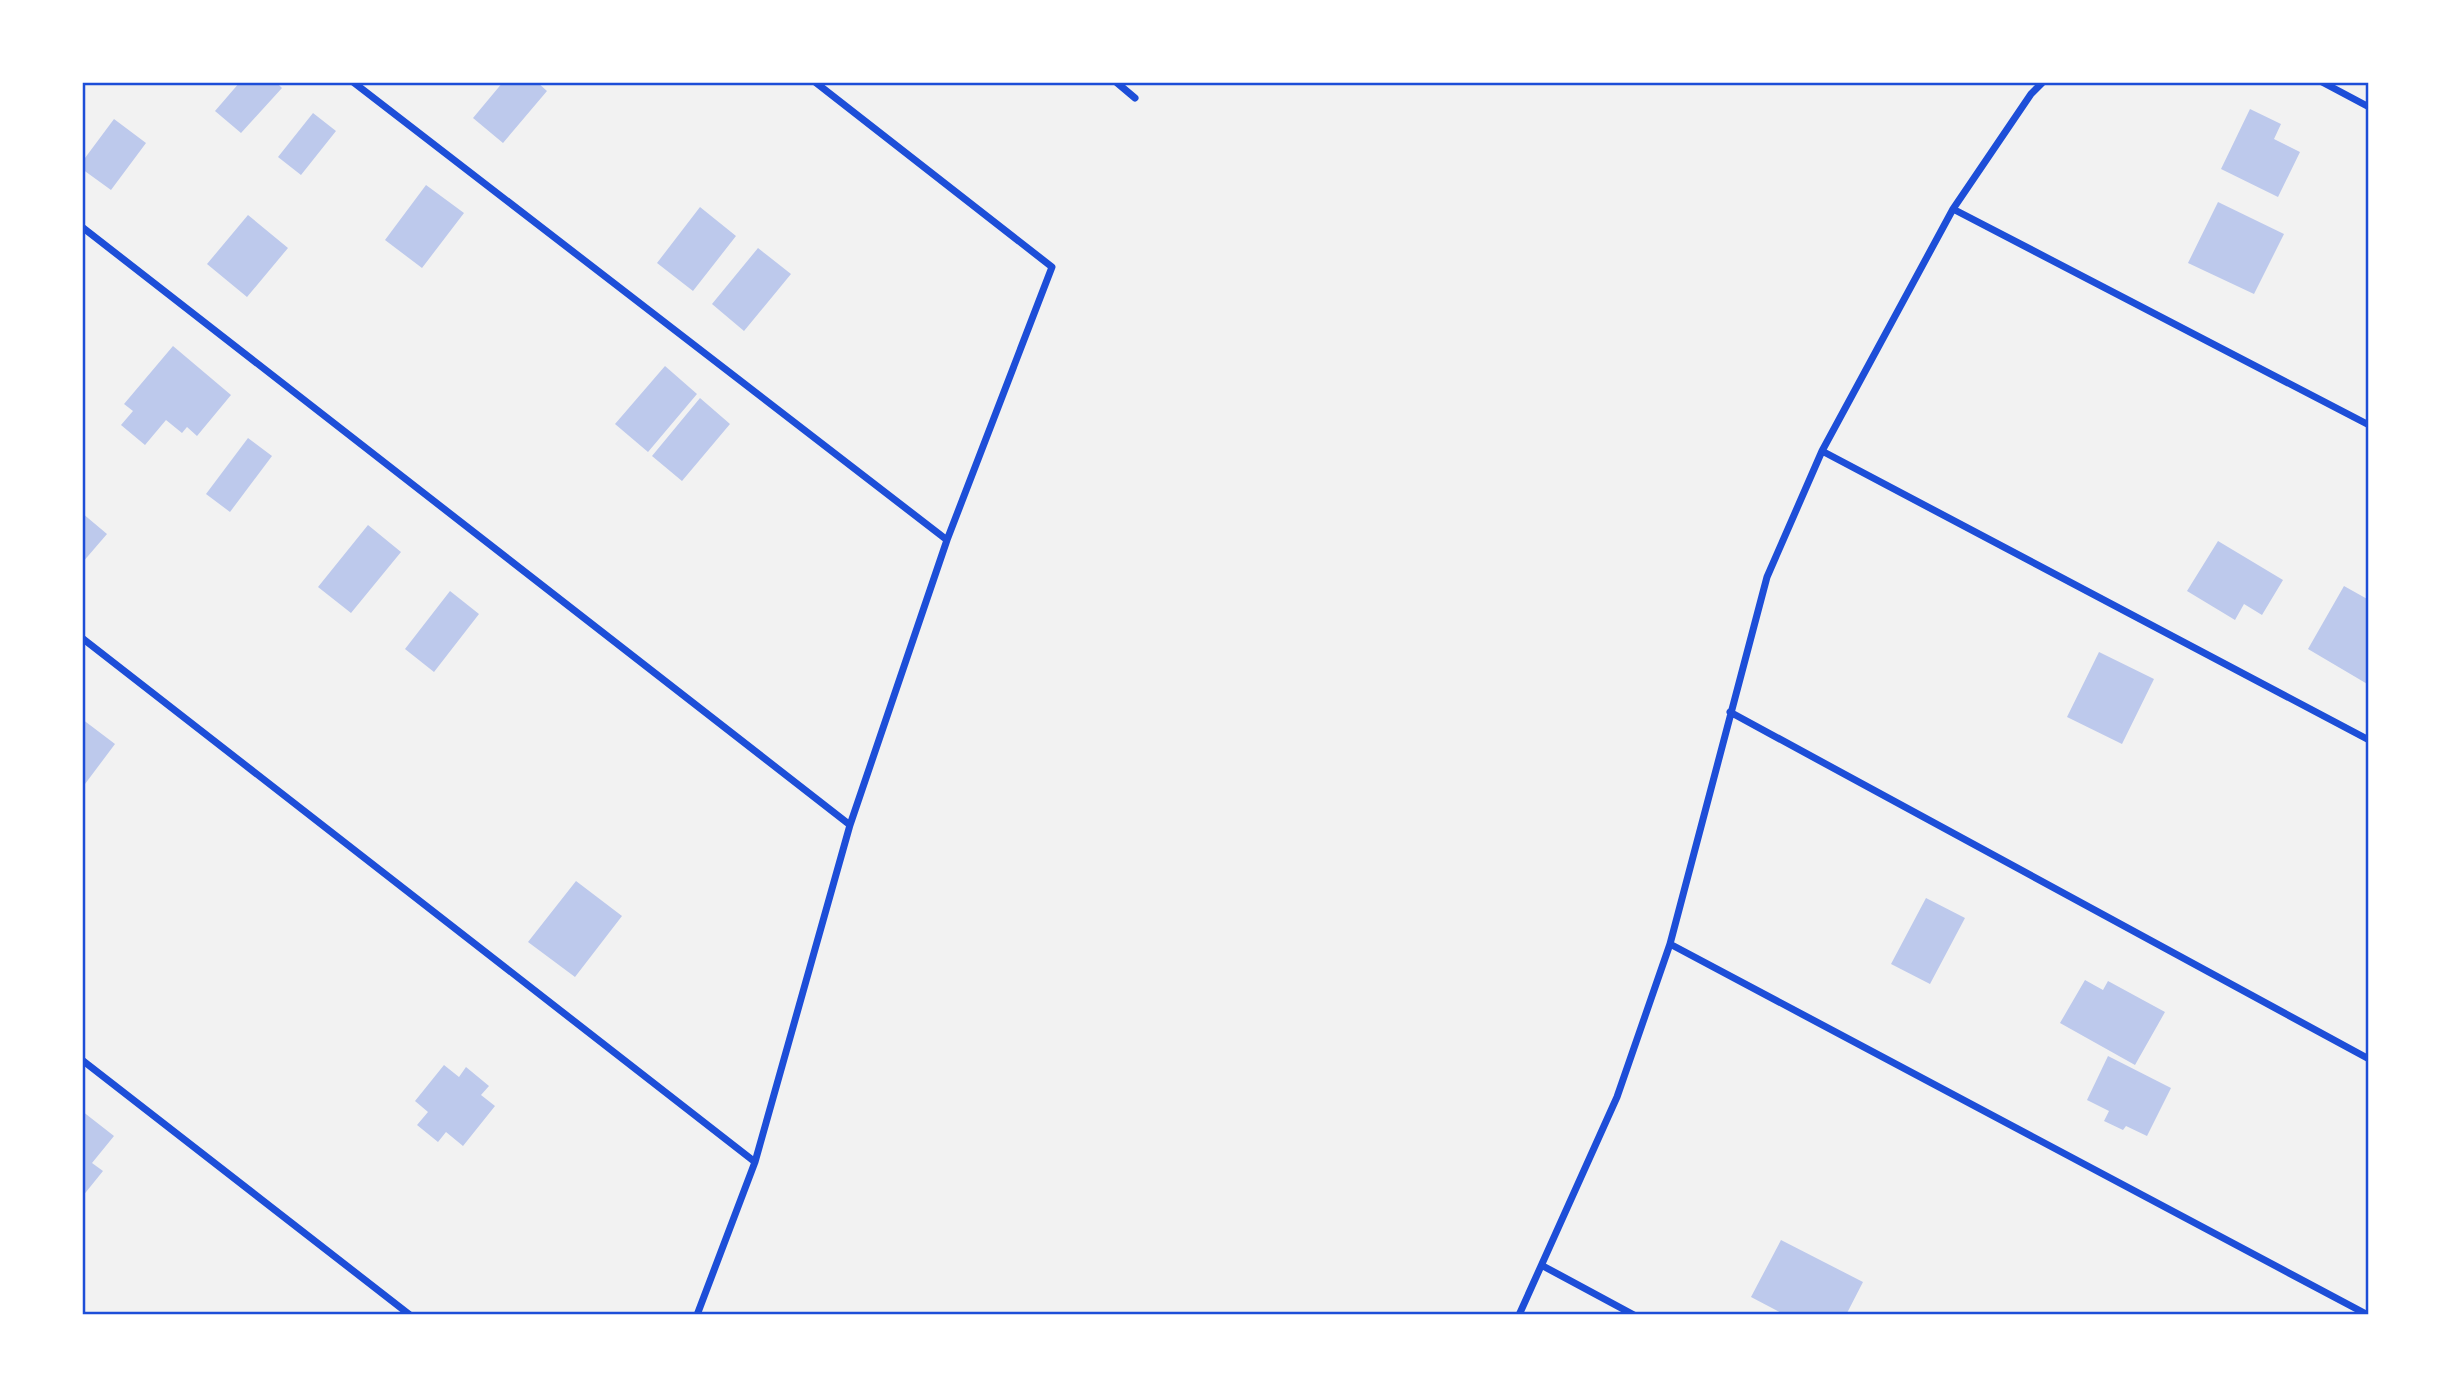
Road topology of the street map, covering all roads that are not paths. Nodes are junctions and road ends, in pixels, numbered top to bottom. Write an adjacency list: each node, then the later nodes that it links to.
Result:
1 (353, 82): 12 (street)
2 (815, 82): 12 (street)
3 (1116, 82): 6 (street)
4 (2043, 82): 8 (street)
5 (2322, 82): 7 (street)
6 (1135, 98)
7 (2369, 107)
8 (1953, 209): 10 (street); 11 (street)
9 (82, 226): 16 (street)
10 (2369, 425)
11 (1822, 451): 14 (street); 15 (street)
12 (947, 540): 16 (street)
13 (82, 638): 20 (street)
14 (1730, 712): 17 (street); 18 (street)
15 (2369, 740)
16 (850, 825): 20 (street)
17 (1670, 944): 21 (street); 26 (street)
18 (2369, 1059)
19 (82, 1060): 22 (street)
20 (755, 1162): 23 (street)
21 (1543, 1266): 24 (street); 25 (street)
22 (410, 1315)
23 (697, 1315)
24 (1519, 1315)
25 (1634, 1315)
26 (2368, 1315)

